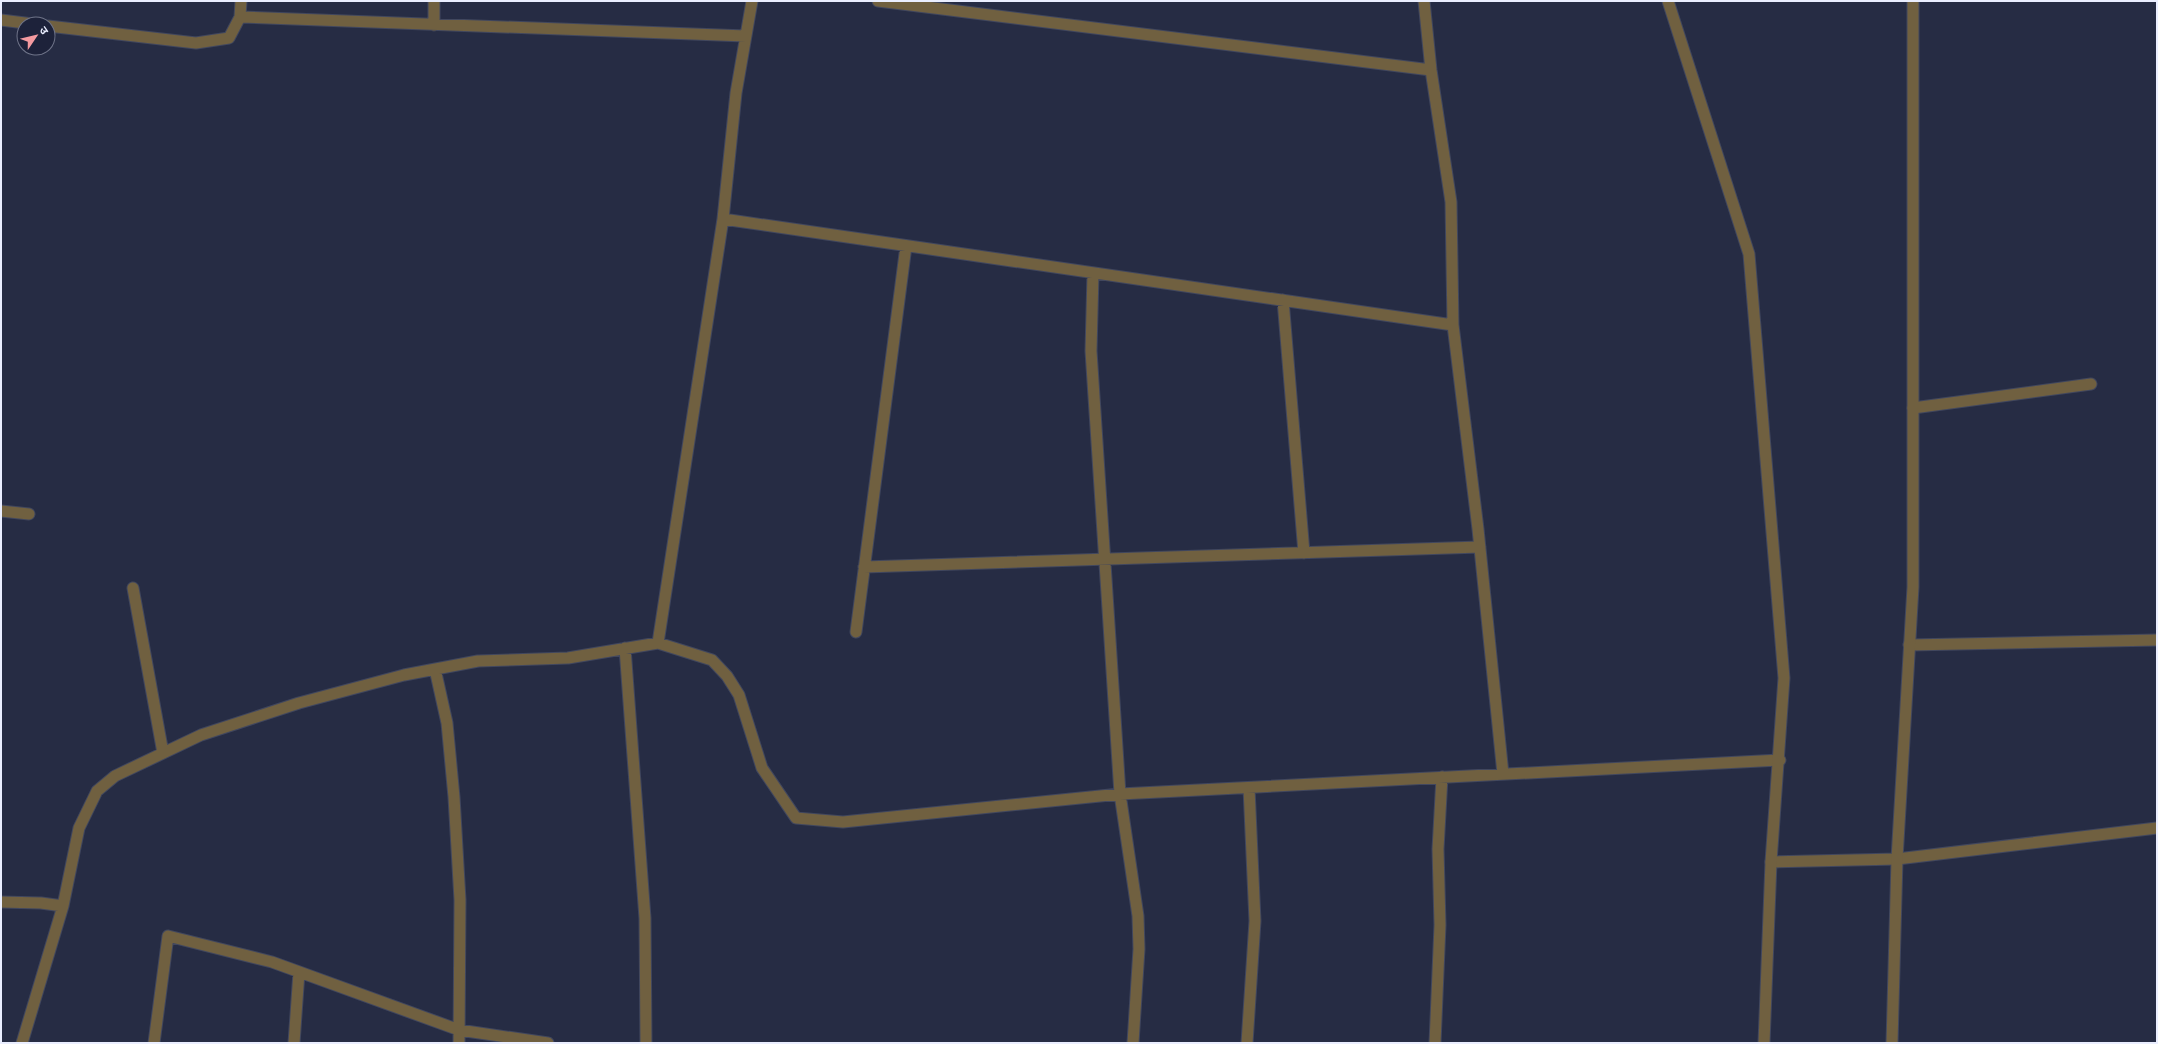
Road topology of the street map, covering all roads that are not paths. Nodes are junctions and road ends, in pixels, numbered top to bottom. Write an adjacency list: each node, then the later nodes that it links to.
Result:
1 (241, 1): 8 (street)
2 (434, 1): 11 (street)
3 (752, 1): 13 (street)
4 (878, 1): 14 (street)
5 (1424, 1): 14 (street)
6 (1668, 1): 36 (street)
7 (1913, 1): 21 (street)
8 (240, 16): 11 (street); 12 (street)
9 (1, 20): 10 (street)
10 (16, 22)
11 (434, 24): 13 (street)
12 (56, 27)
13 (746, 36): 15 (street)
14 (1431, 70): 19 (street)
15 (723, 219): 16 (street); 31 (street)
16 (906, 246): 17 (street); 27 (street)
17 (1093, 274): 18 (street); 26 (street)
18 (1284, 300): 19 (street); 25 (street)
19 (1453, 325): 24 (street)
20 (2091, 384): 21 (street)
21 (1912, 408): 32 (street)
22 (1, 511): 23 (street)
23 (29, 514)
24 (1480, 547): 25 (street); 37 (street)
25 (1304, 553): 26 (street)
26 (1104, 559): 27 (street); 40 (street)
27 (864, 567): 29 (street)
28 (133, 588): 35 (street)
29 (856, 632)
30 (2157, 640): 32 (street)
31 (658, 643): 33 (street); 40 (street)
32 (1909, 645): 42 (street)
33 (625, 648): 34 (street); 53 (street)
34 (435, 669): 35 (street); 47 (street)
35 (163, 753): 45 (street)
36 (1780, 760): 37 (street); 43 (street)
37 (1502, 774): 38 (street)
38 (1442, 777): 39 (street); 56 (street)
39 (1249, 788): 40 (street); 55 (street)
40 (1120, 794): 54 (street)
41 (2157, 828): 42 (street)
42 (1897, 859): 43 (street); 58 (street)
43 (1771, 862): 57 (street)
44 (1, 902): 45 (street)
45 (63, 906): 48 (street)
46 (299, 972): 47 (street); 49 (street); 50 (street)
47 (459, 1030): 51 (street); 52 (street)
48 (22, 1043)
49 (154, 1043)
50 (294, 1043)
51 (459, 1043)
52 (548, 1043)
53 (646, 1043)
54 (1133, 1043)
55 (1247, 1043)
56 (1435, 1043)
57 (1764, 1043)
58 (1892, 1043)

